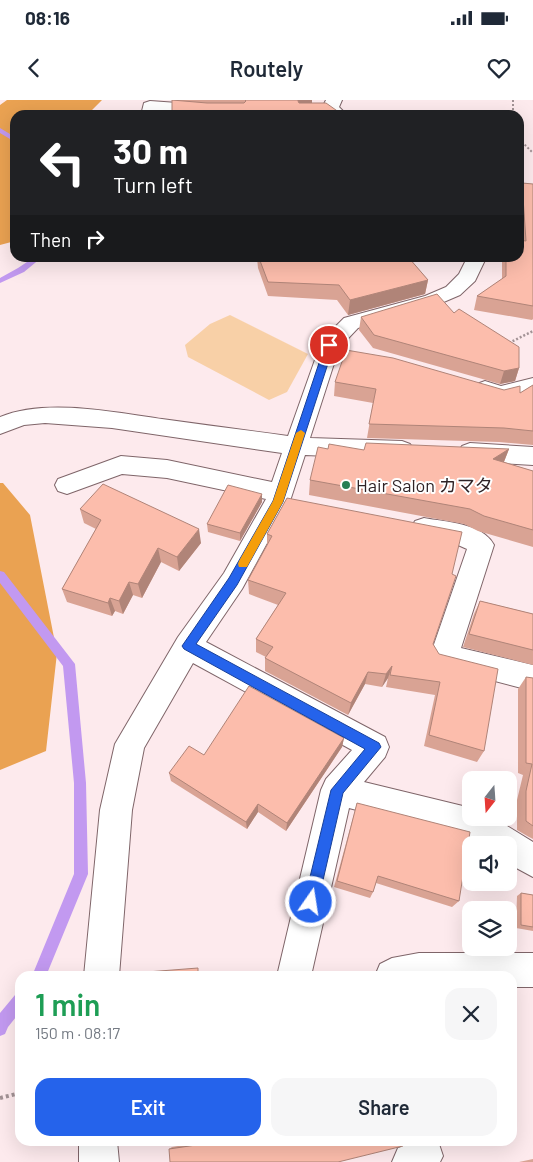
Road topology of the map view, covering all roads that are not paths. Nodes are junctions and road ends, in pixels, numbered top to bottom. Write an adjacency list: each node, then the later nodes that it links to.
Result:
1 (150, 110): 2 (street)
2 (205, 110)
3 (474, 262): 7 (street)
4 (462, 382): 5 (street)
5 (533, 386)
6 (0, 426): 7 (street)
7 (296, 446): 8 (street); 12 (street)
8 (422, 451)
9 (451, 452): 10 (street)
10 (533, 456)
11 (67, 485): 12 (street)
12 (287, 500): 14 (street)
13 (402, 523): 15 (street)
14 (188, 646): 16 (street); 21 (street)
15 (533, 678)
16 (337, 790): 17 (street); 22 (street)
17 (494, 836)
18 (517, 851): 19 (street)
19 (533, 861)
20 (533, 970): 23 (street)
21 (101, 971)
22 (295, 971)
23 (414, 971)
24 (98, 1146): 26 (street)
25 (420, 1146): 27 (street)
26 (98, 1162)
27 (412, 1162)

